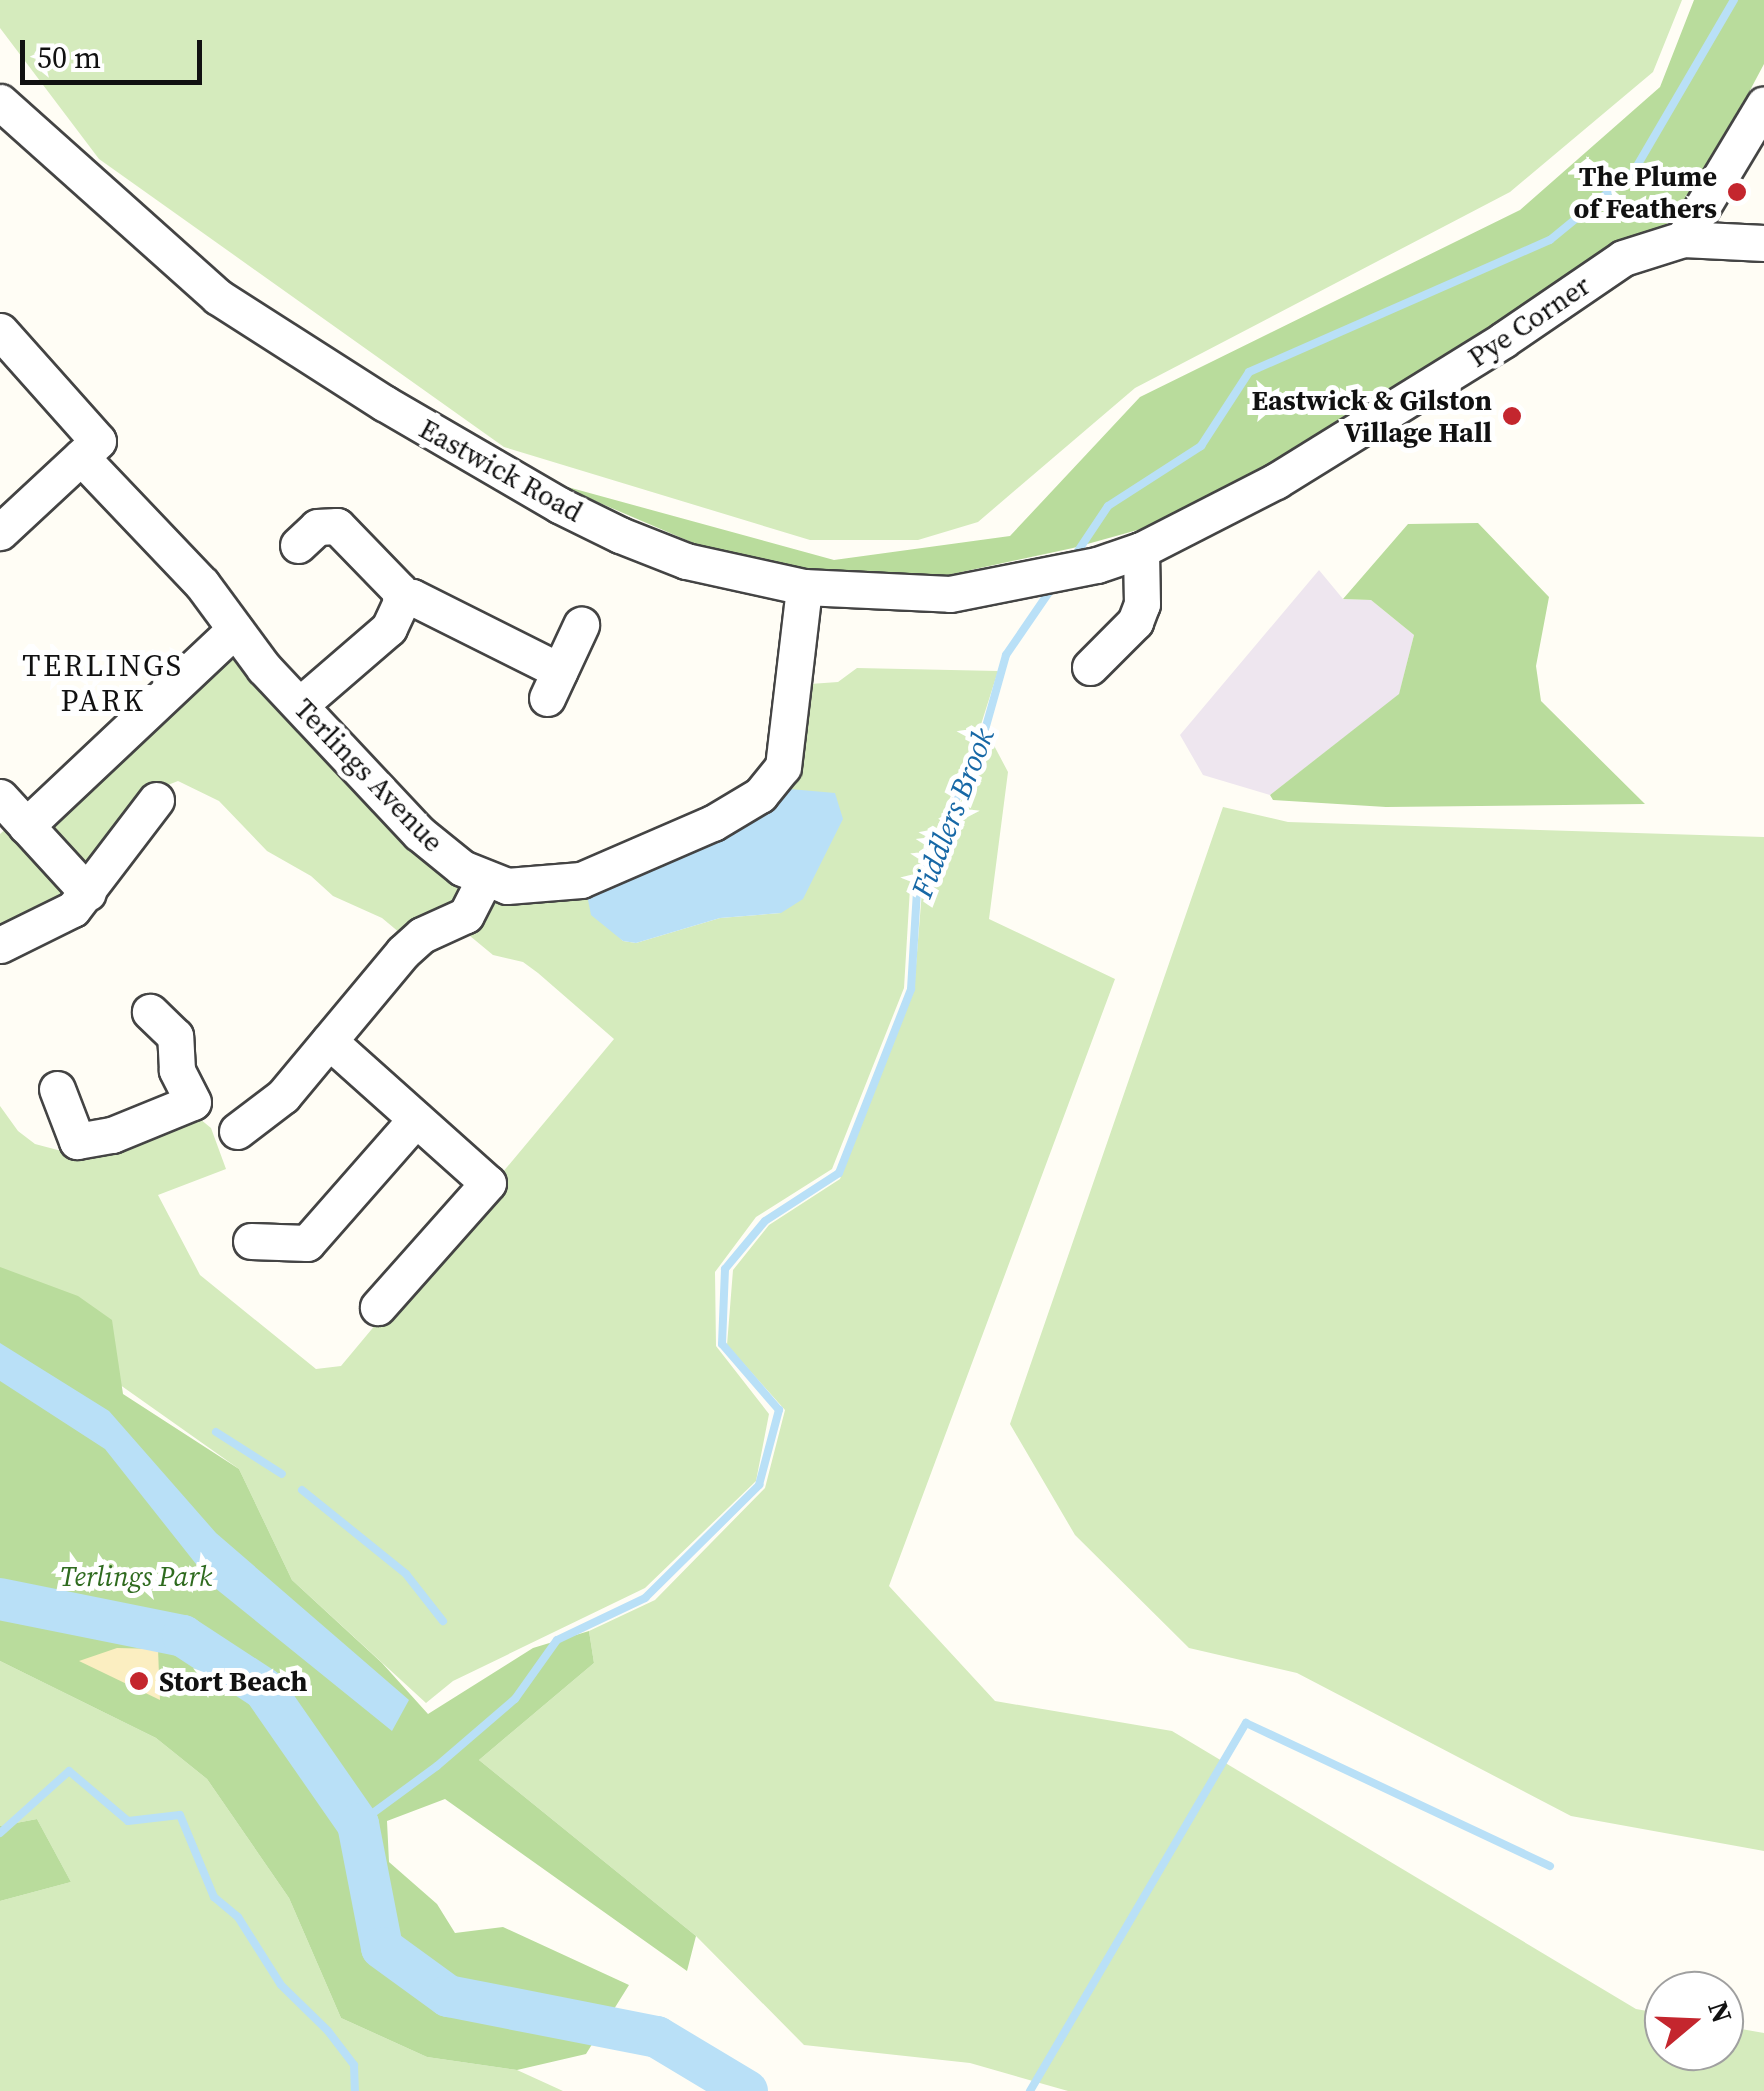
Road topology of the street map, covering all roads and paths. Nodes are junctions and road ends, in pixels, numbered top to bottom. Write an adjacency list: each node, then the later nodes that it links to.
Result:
1 (0, 102): 11 (street, Eastwick Road)
2 (1764, 104): 3 (street)
3 (1683, 239): 4 (street, Pye Corner); 9 (street, Pye Corner)
4 (1764, 243)
5 (0, 331): 6 (street, Terlings Avenue)
6 (89, 449): 7 (street); 14 (street, Terlings Avenue)
7 (0, 532)
8 (298, 545): 12 (street)
9 (1141, 550): 10 (street, Pye Corner); 15 (street)
10 (1097, 565): 11 (street, Eastwick Road)
11 (804, 587): 20 (street)
12 (401, 602): 13 (street); 16 (street)
13 (581, 626)
14 (236, 629): 16 (street, Terlings Avenue); 19 (street)
15 (1090, 667)
16 (301, 704): 20 (street, Terlings Avenue)
17 (0, 797): 19 (street)
18 (156, 800): 21 (street)
19 (26, 826): 21 (street)
20 (484, 880): 24 (street)
21 (88, 893): 22 (street)
22 (0, 945)
23 (150, 1012): 26 (street)
24 (329, 1042): 26 (street); 27 (street)
25 (57, 1089): 26 (street)
26 (193, 1102)
27 (416, 1119): 28 (street); 29 (street)
28 (251, 1241)
29 (378, 1307)

